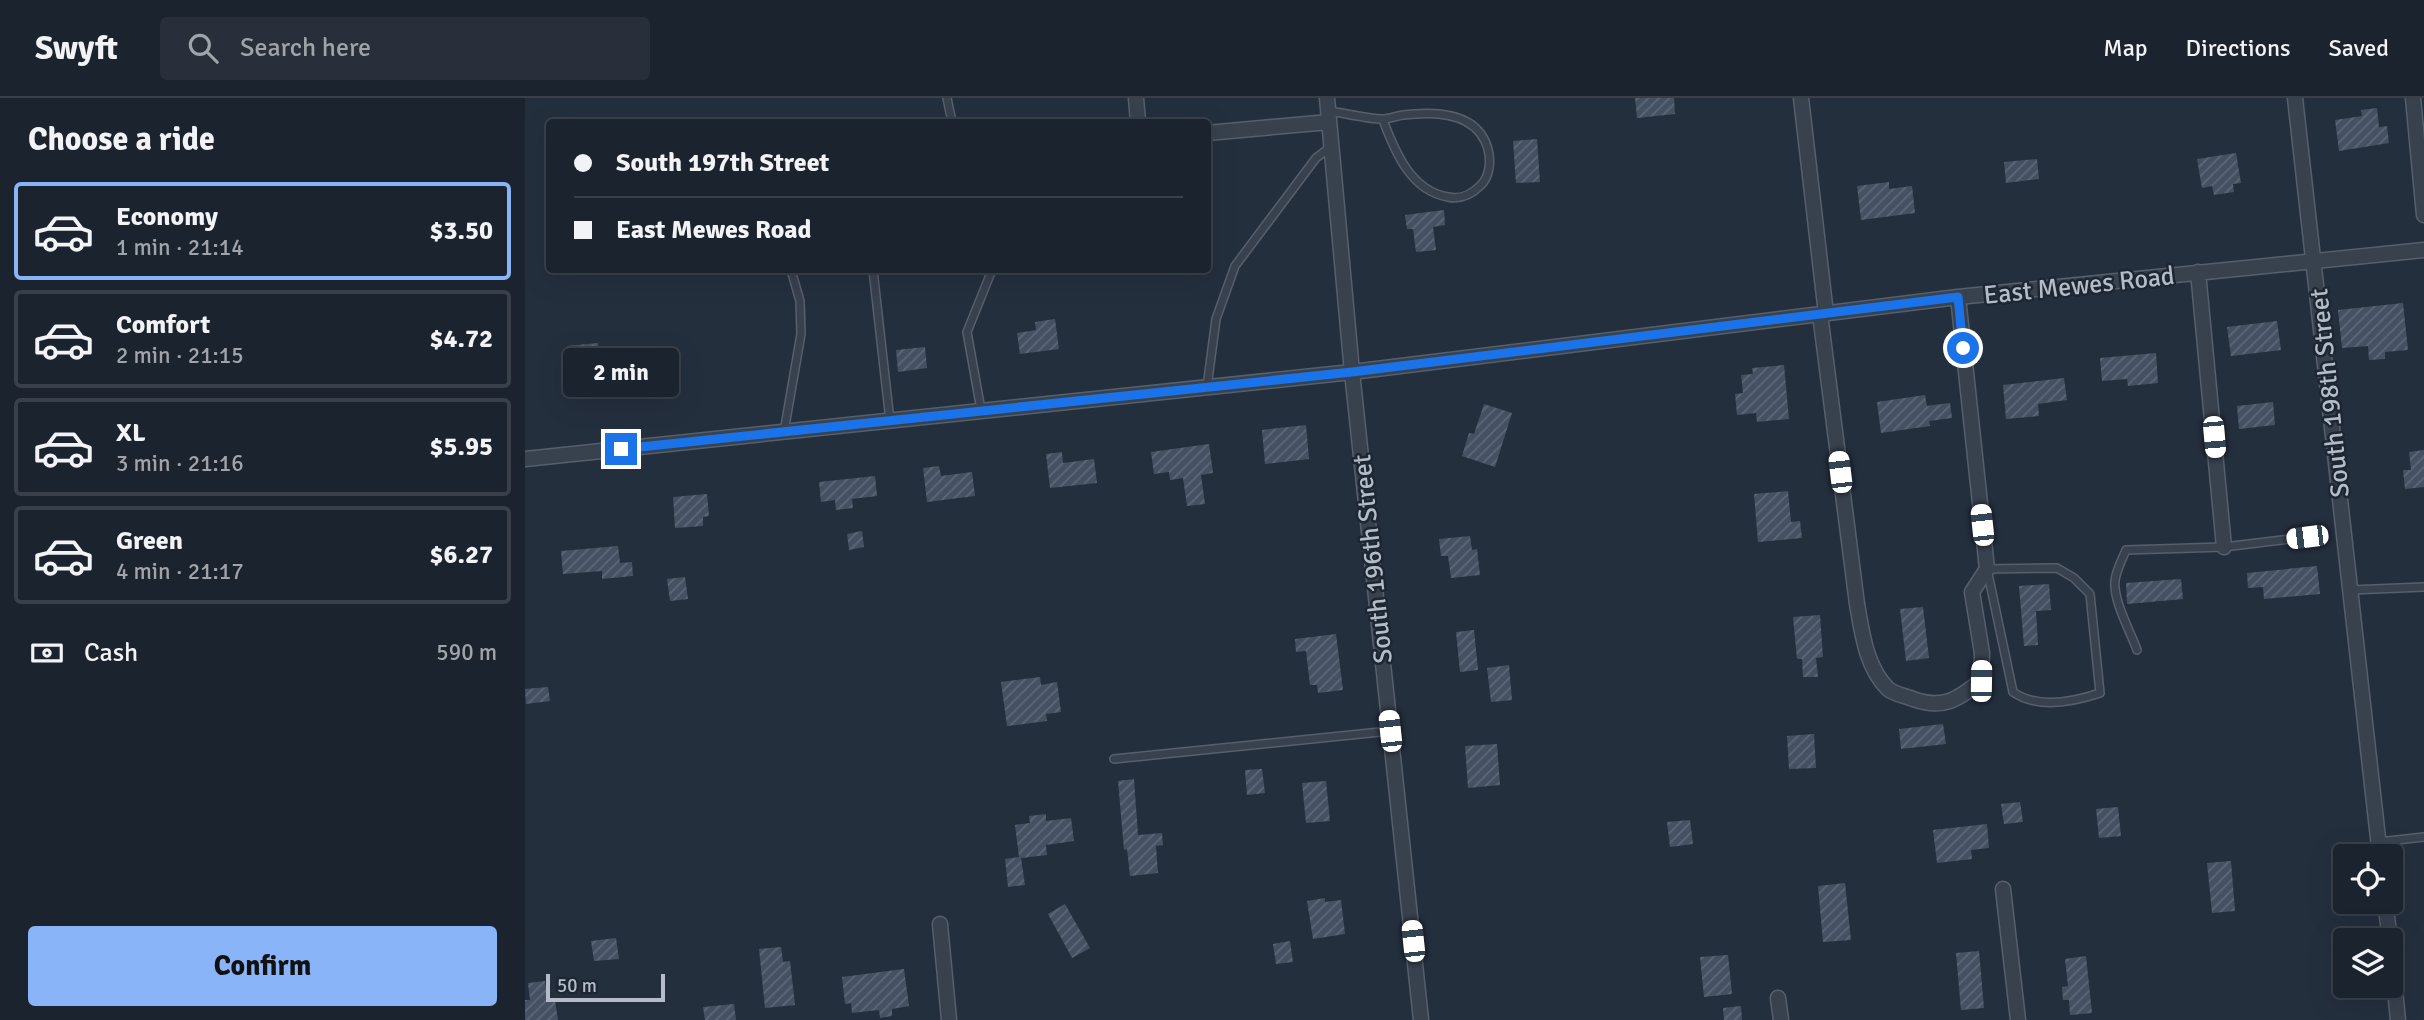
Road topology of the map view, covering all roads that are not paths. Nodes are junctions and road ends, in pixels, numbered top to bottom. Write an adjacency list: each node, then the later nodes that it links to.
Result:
1 (947, 98): 7 (lane)
2 (1136, 98): 8 (street)
3 (1801, 98): 20 (street)
4 (2295, 98): 14 (street, South 198th Street)
5 (2413, 98): 12 (street)
6 (1328, 110): 9 (lane); 10 (street); 11 (street, South 196th Street)
7 (950, 119)
8 (1138, 119)
9 (1383, 120): 9 (lane)
10 (1211, 132)
11 (1332, 146): 21 (street, South 196th Street); 22 (lane)
12 (2424, 215)
13 (2424, 250): 14 (street, East Mewes Road)
14 (2314, 260): 15 (street, East Mewes Road); 31 (street, South 198th Street)
15 (2198, 272): 19 (street, East Mewes Road); 28 (street)
16 (792, 273): 25 (lane)
17 (873, 273): 24 (lane)
18 (991, 273): 23 (lane)
19 (1958, 297): 20 (street, East Mewes Road); 29 (street)
20 (1823, 314): 21 (street, East Mewes Road); 29 (street)
21 (1352, 372): 22 (street, East Mewes Road); 33 (street, South 196th Street)
22 (1207, 387): 23 (street, East Mewes Road)
23 (981, 411): 24 (street, East Mewes Road)
24 (890, 421): 25 (street, East Mewes Road)
25 (784, 432): 26 (street, East Mewes Road)
26 (525, 459)
27 (2307, 537): 28 (lane)
28 (2224, 547): 32 (lane)
29 (1987, 569): 29 (lane)
30 (2424, 587): 31 (lane)
31 (2350, 590): 36 (street, South 198th Street)
32 (2137, 650)
33 (1390, 731): 34 (lane); 43 (street, South 196th Street)
34 (1114, 759)
35 (2424, 837): 37 (lane)
36 (2379, 844)
37 (2398, 844)
38 (2003, 889): 45 (street)
39 (940, 924): 42 (street)
40 (1778, 998): 44 (street)
41 (2396, 998): 46 (street)
42 (949, 1020)
43 (1421, 1020)
44 (1781, 1020)
45 (2018, 1020)
46 (2398, 1020)

